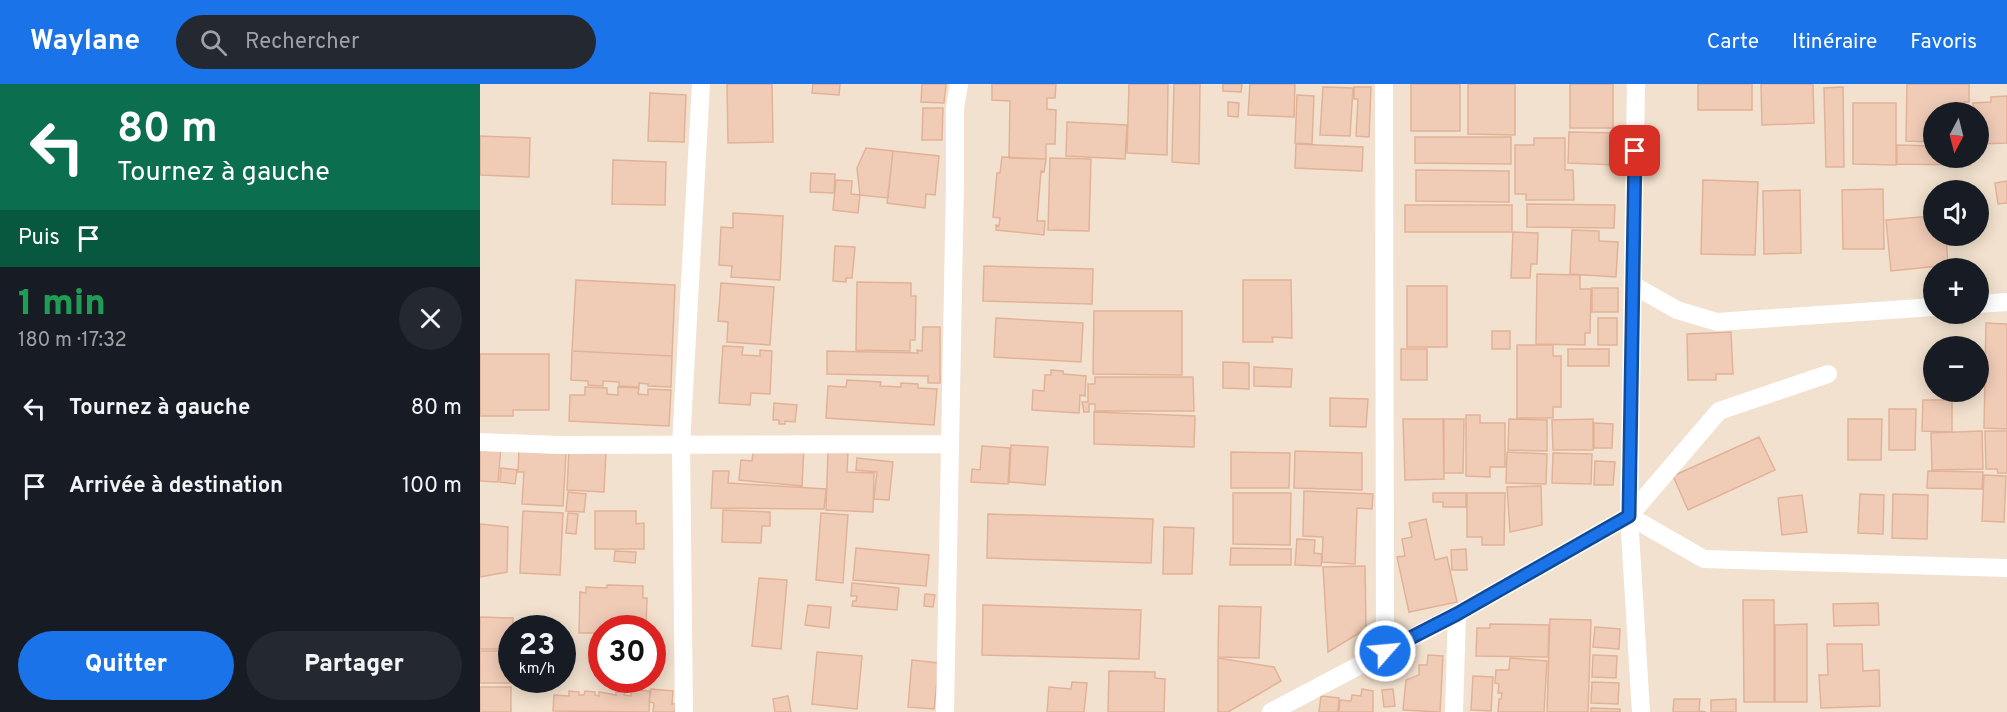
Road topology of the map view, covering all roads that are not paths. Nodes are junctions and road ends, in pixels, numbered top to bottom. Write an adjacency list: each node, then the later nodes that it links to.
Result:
1 (701, 84): 12 (street)
2 (959, 84): 11 (street)
3 (1384, 84): 16 (street)
4 (1636, 84): 5 (street)
5 (1633, 285): 8 (street); 13 (street)
6 (2007, 302): 7 (street)
7 (1989, 303)
8 (1923, 308)
9 (1828, 374): 13 (street)
10 (480, 442): 12 (street)
11 (949, 444): 12 (street); 18 (street)
12 (681, 445): 17 (street)
13 (1629, 516): 14 (street); 15 (street); 21 (street)
14 (2007, 568)
15 (1457, 614): 16 (street); 20 (street)
16 (1385, 651): 19 (street)
17 (684, 712)
18 (945, 712)
19 (1271, 712)
20 (1454, 712)
21 (1641, 712)

